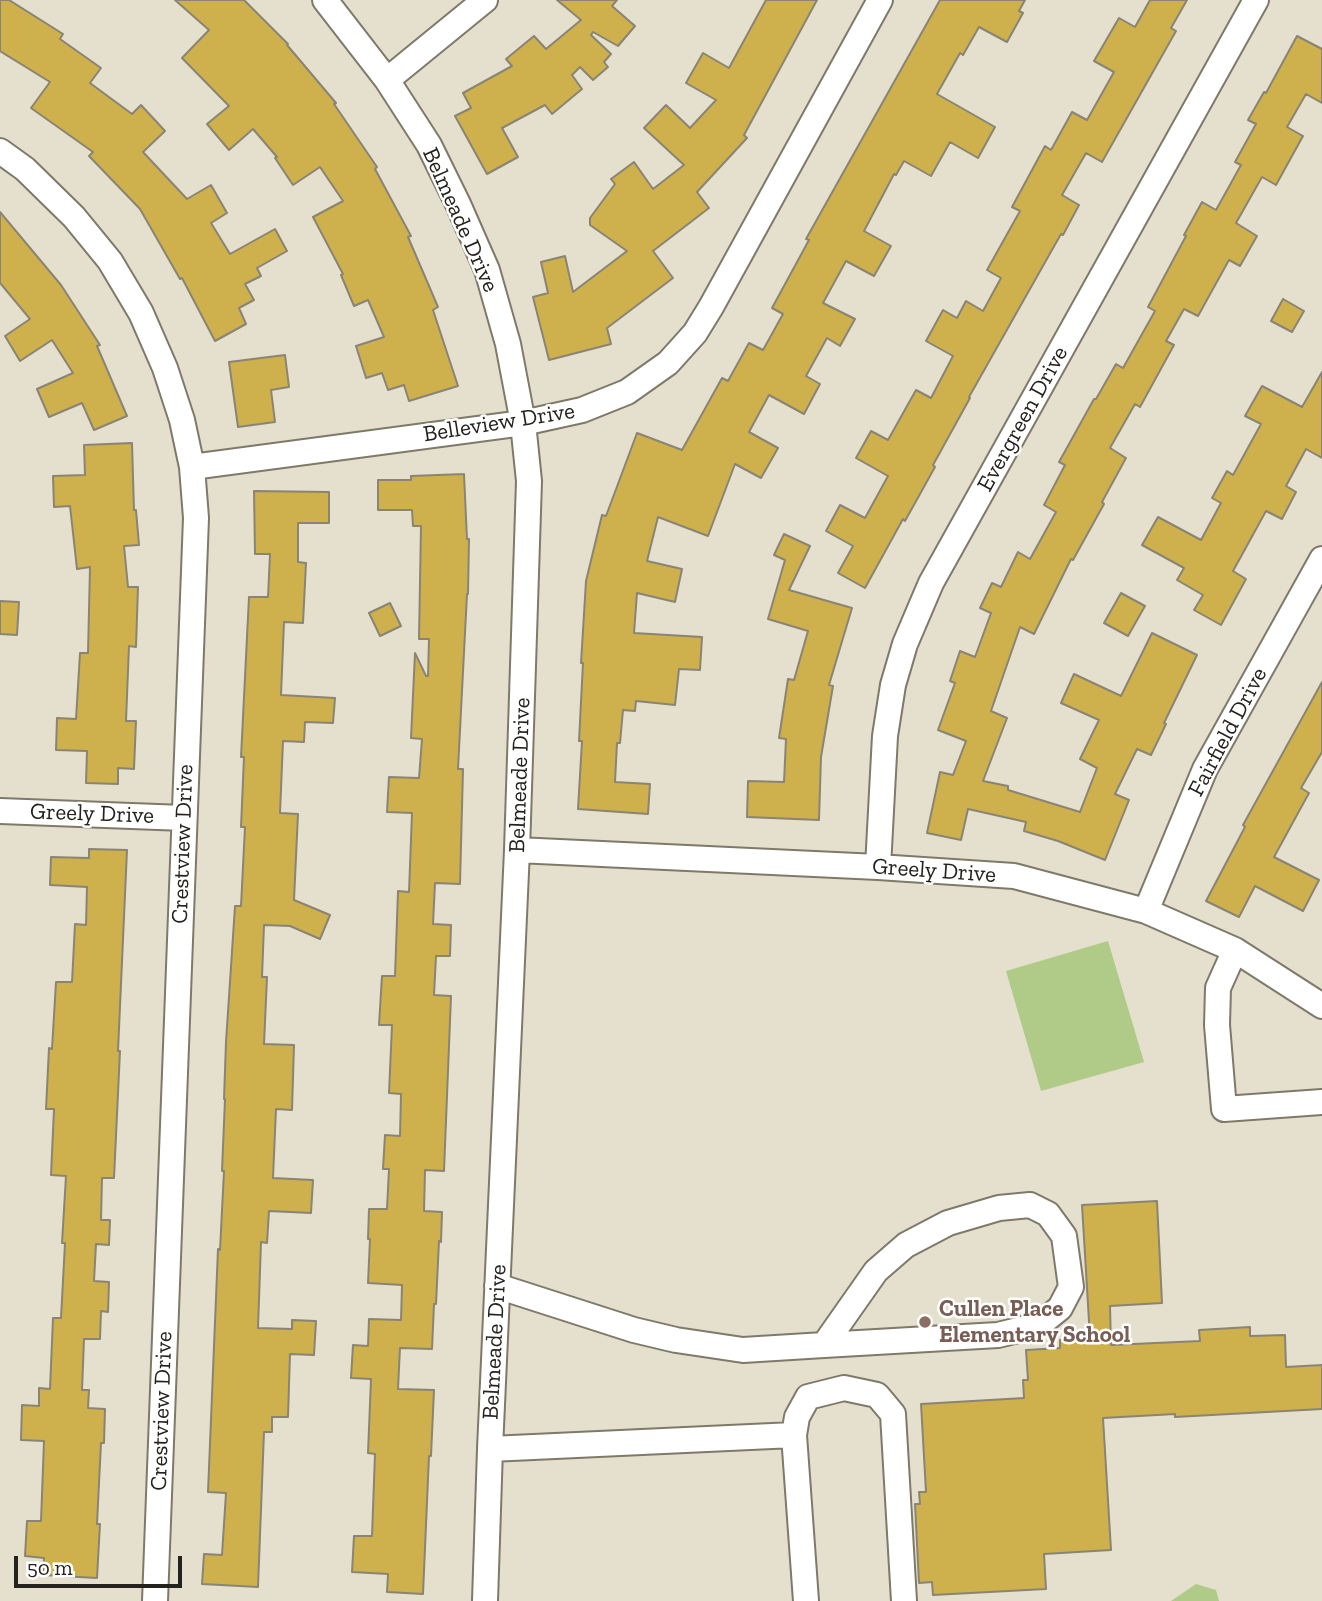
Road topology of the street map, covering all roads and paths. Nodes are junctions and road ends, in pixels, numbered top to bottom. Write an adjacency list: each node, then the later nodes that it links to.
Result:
1 (325, 0): 5 (street, Belmeade Drive)
2 (485, 0): 5 (street)
3 (880, 0): 7 (street, Belleview Drive)
4 (1256, 0): 13 (street, Evergreen Drive)
5 (387, 80): 7 (street, Belmeade Drive)
6 (0, 151): 8 (street, Crestview Drive)
7 (523, 423): 8 (street, Belleview Drive); 12 (street, Belmeade Drive)
8 (192, 467): 11 (street, Crestview Drive)
9 (1322, 559): 14 (street, Fairfield Drive)
10 (0, 811): 11 (street, Greely Drive)
11 (184, 818): 22 (street, Crestview Drive)
12 (517, 850): 13 (street, Greely Drive); 18 (street, Belmeade Drive)
13 (878, 867): 14 (street, Greely Drive)
14 (1146, 911): 15 (street, Greely Drive)
15 (1235, 950): 16 (street, Greely Drive); 17 (street)
16 (1322, 1006)
17 (1322, 1102)
18 (498, 1286): 19 (street); 21 (street, Belmeade Drive)
19 (824, 1345): 19 (street)
20 (794, 1435): 21 (street); 24 (street); 25 (street)
21 (490, 1449): 23 (street, Belmeade Drive)
22 (155, 1601)
23 (485, 1601)
24 (806, 1601)
25 (904, 1601)

